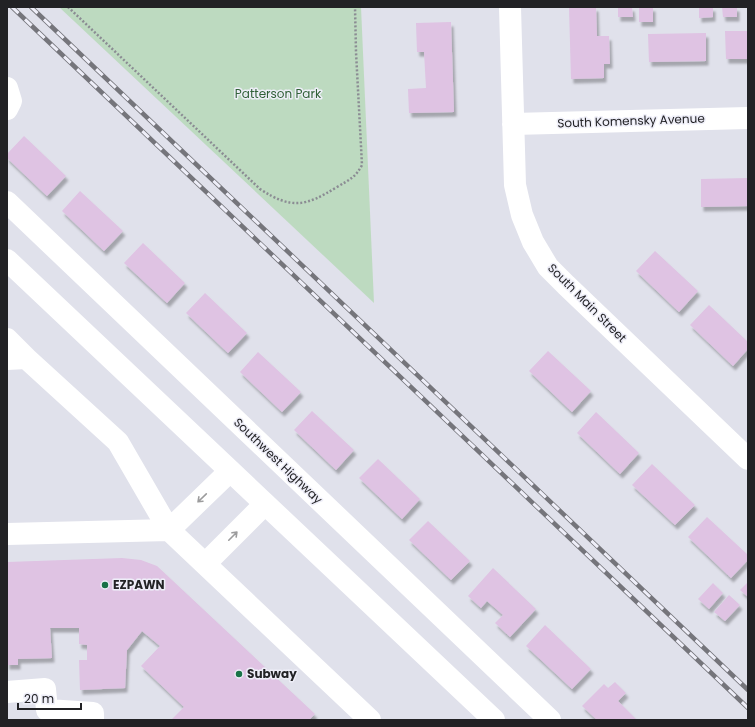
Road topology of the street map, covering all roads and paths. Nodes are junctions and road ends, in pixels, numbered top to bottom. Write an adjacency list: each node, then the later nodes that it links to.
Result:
1 (68, 7): 2 (path)
2 (355, 7)
3 (510, 7): 7 (street, South Main Street)
4 (7, 88): 5 (street)
5 (7, 109)
6 (748, 118): 7 (street, South Komensky Avenue)
7 (513, 124): 12 (street, South Main Street)
8 (7, 202): 22 (street, Southwest Highway)
9 (7, 260): 13 (street)
10 (7, 339): 11 (street)
11 (16, 359): 15 (street)
12 (748, 459)
13 (230, 471): 14 (street); 15 (street, one-way to 15)
14 (265, 504): 17 (street, one-way to 14); 21 (street)
15 (169, 530): 16 (street); 17 (street)
16 (7, 534)
17 (205, 564): 19 (street)
18 (7, 692): 20 (street)
19 (360, 717)
20 (93, 720)
21 (494, 720)
22 (550, 720)

